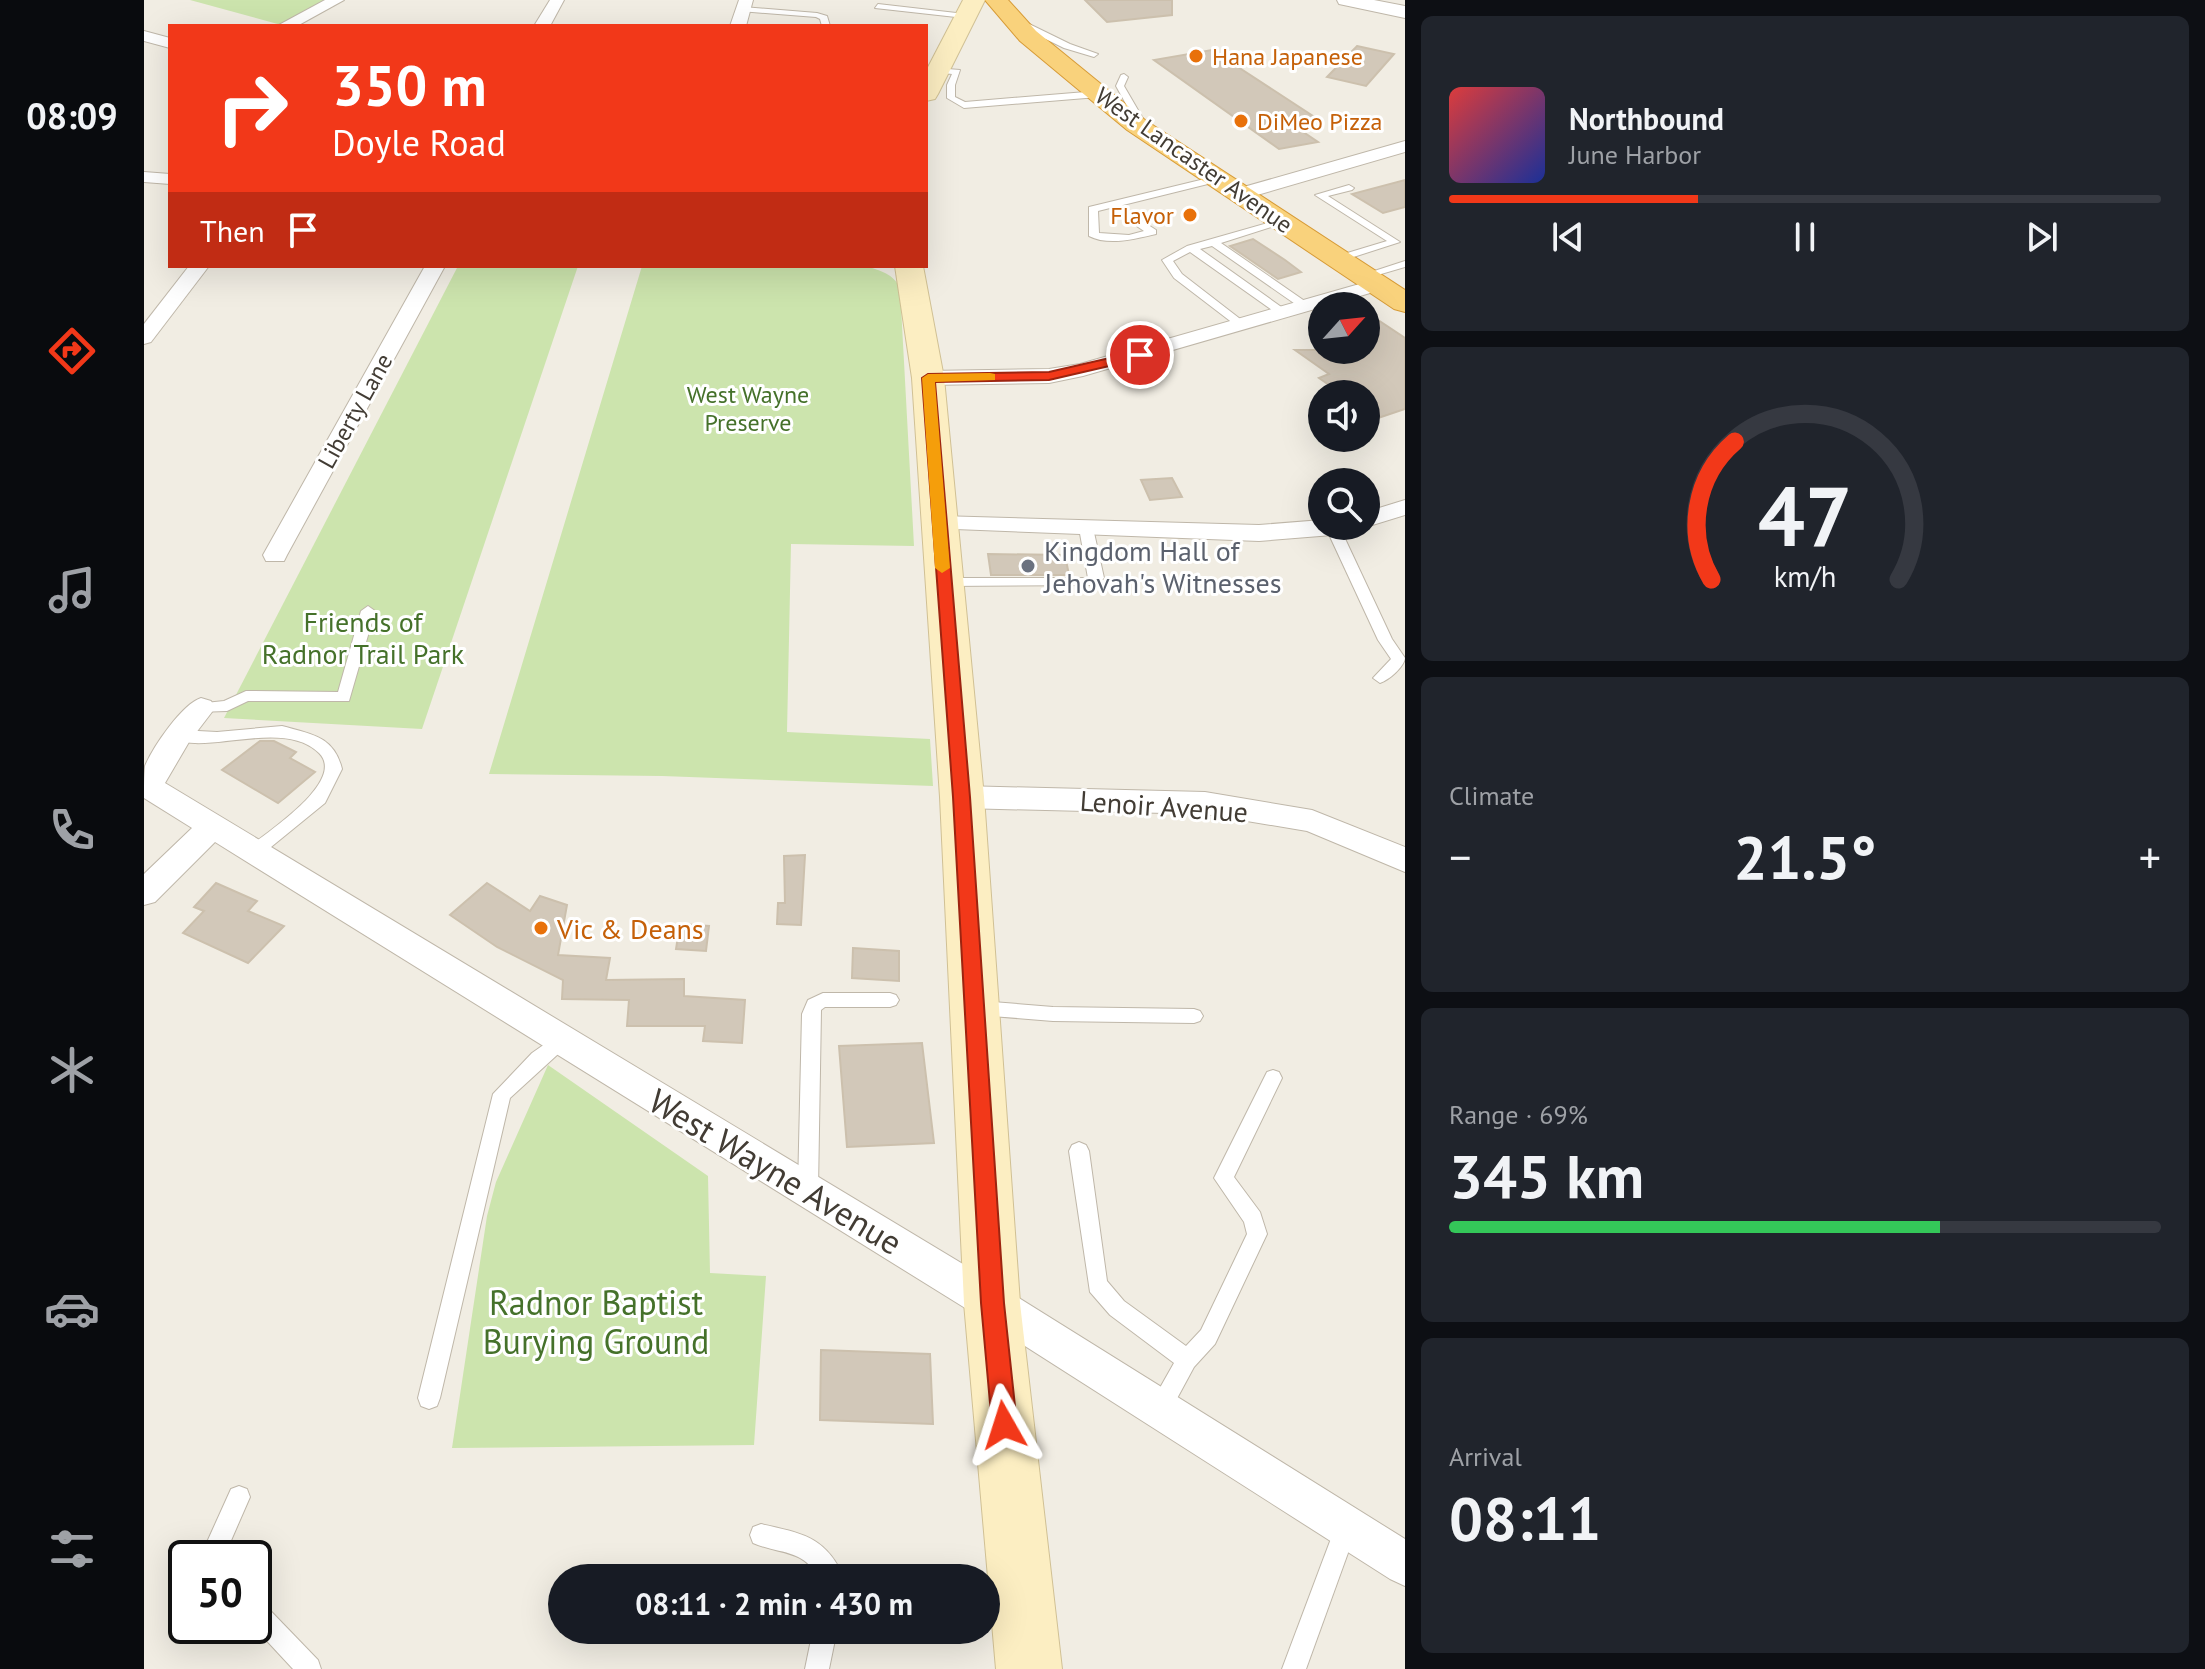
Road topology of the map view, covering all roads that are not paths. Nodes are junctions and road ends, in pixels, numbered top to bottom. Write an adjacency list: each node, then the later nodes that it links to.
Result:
1 (337, 0): 10 (street)
2 (557, 0): 11 (street)
3 (996, 0): 9 (highway, West Lancaster Avenue)
4 (1346, 0): 8 (street)
5 (744, 5): 12 (lane)
6 (878, 6): 7 (lane)
7 (970, 8): 17 (main road)
8 (1405, 12)
9 (1014, 20): 15 (lane); 18 (highway, West Lancaster Avenue)
10 (289, 24)
11 (543, 24)
12 (826, 24)
13 (144, 36): 14 (street)
14 (168, 42)
15 (1094, 54)
16 (1124, 77): 19 (lane)
17 (937, 83): 18 (lane)
18 (1098, 94): 19 (highway, West Lancaster Avenue)
19 (1145, 131): 23 (highway, West Lancaster Avenue)
20 (1405, 146): 25 (street)
21 (144, 177): 22 (street)
22 (168, 179)
23 (1217, 179): 25 (highway, West Lancaster Avenue); 26 (lane)
24 (1349, 188): 30 (lane)
25 (1240, 194): 27 (highway, West Lancaster Avenue)
26 (1112, 205): 26 (lane)
27 (1282, 222): 28 (lane); 30 (highway, West Lancaster Avenue)
28 (1213, 242): 29 (lane); 37 (lane)
29 (1191, 248): 38 (lane); 39 (lane)
30 (1338, 259): 35 (highway, West Lancaster Avenue)
31 (1405, 264): 35 (lane)
32 (197, 268): 40 (street)
33 (434, 268): 48 (street, Liberty Lane)
34 (909, 268): 41 (main road)
35 (1371, 281): 36 (highway, West Lancaster Avenue); 37 (street)
36 (1405, 303)
37 (1305, 306): 38 (street)
38 (1283, 313): 39 (street)
39 (1242, 325): 41 (street)
40 (144, 338)
41 (928, 378): 44 (main road)
42 (1405, 507): 43 (street)
43 (1380, 515)
44 (939, 523): 45 (street); 49 (main road)
45 (1086, 528): 46 (street); 49 (lane)
46 (1308, 529)
47 (1344, 540): 51 (lane)
48 (275, 555)
49 (944, 582): 55 (main road)
50 (368, 611): 52 (lane)
51 (1380, 678)
52 (201, 708): 53 (street)
53 (179, 735): 54 (street); 57 (lane)
54 (146, 785): 56 (street, West Wayne Avenue)
55 (962, 797): 58 (street, Lenoir Avenue); 61 (main road)
56 (212, 827): 57 (street, West Wayne Avenue); 59 (street)
57 (254, 852): 63 (street, West Wayne Avenue)
58 (1405, 860)
59 (144, 893)
60 (890, 1000): 66 (lane)
61 (974, 1007): 62 (lane); 67 (main road)
62 (1194, 1016)
63 (562, 1040): 66 (street, West Wayne Avenue); 69 (lane)
64 (1273, 1078): 68 (lane)
65 (1079, 1151): 68 (lane)
66 (808, 1190): 67 (street, West Wayne Avenue)
67 (992, 1303): 70 (street, West Wayne Avenue); 81 (main road)
68 (1187, 1360): 70 (lane)
69 (429, 1398)
70 (1159, 1409): 72 (street, West Wayne Avenue)
71 (239, 1497): 74 (lane)
72 (1347, 1527): 76 (street, West Wayne Avenue); 82 (lane)
73 (761, 1535): 75 (lane)
74 (219, 1540)
75 (825, 1564)
76 (1405, 1564)
77 (272, 1629): 79 (lane)
78 (822, 1644): 80 (lane)
79 (309, 1669)
80 (817, 1669)
81 (1029, 1669)
82 (1294, 1669)

